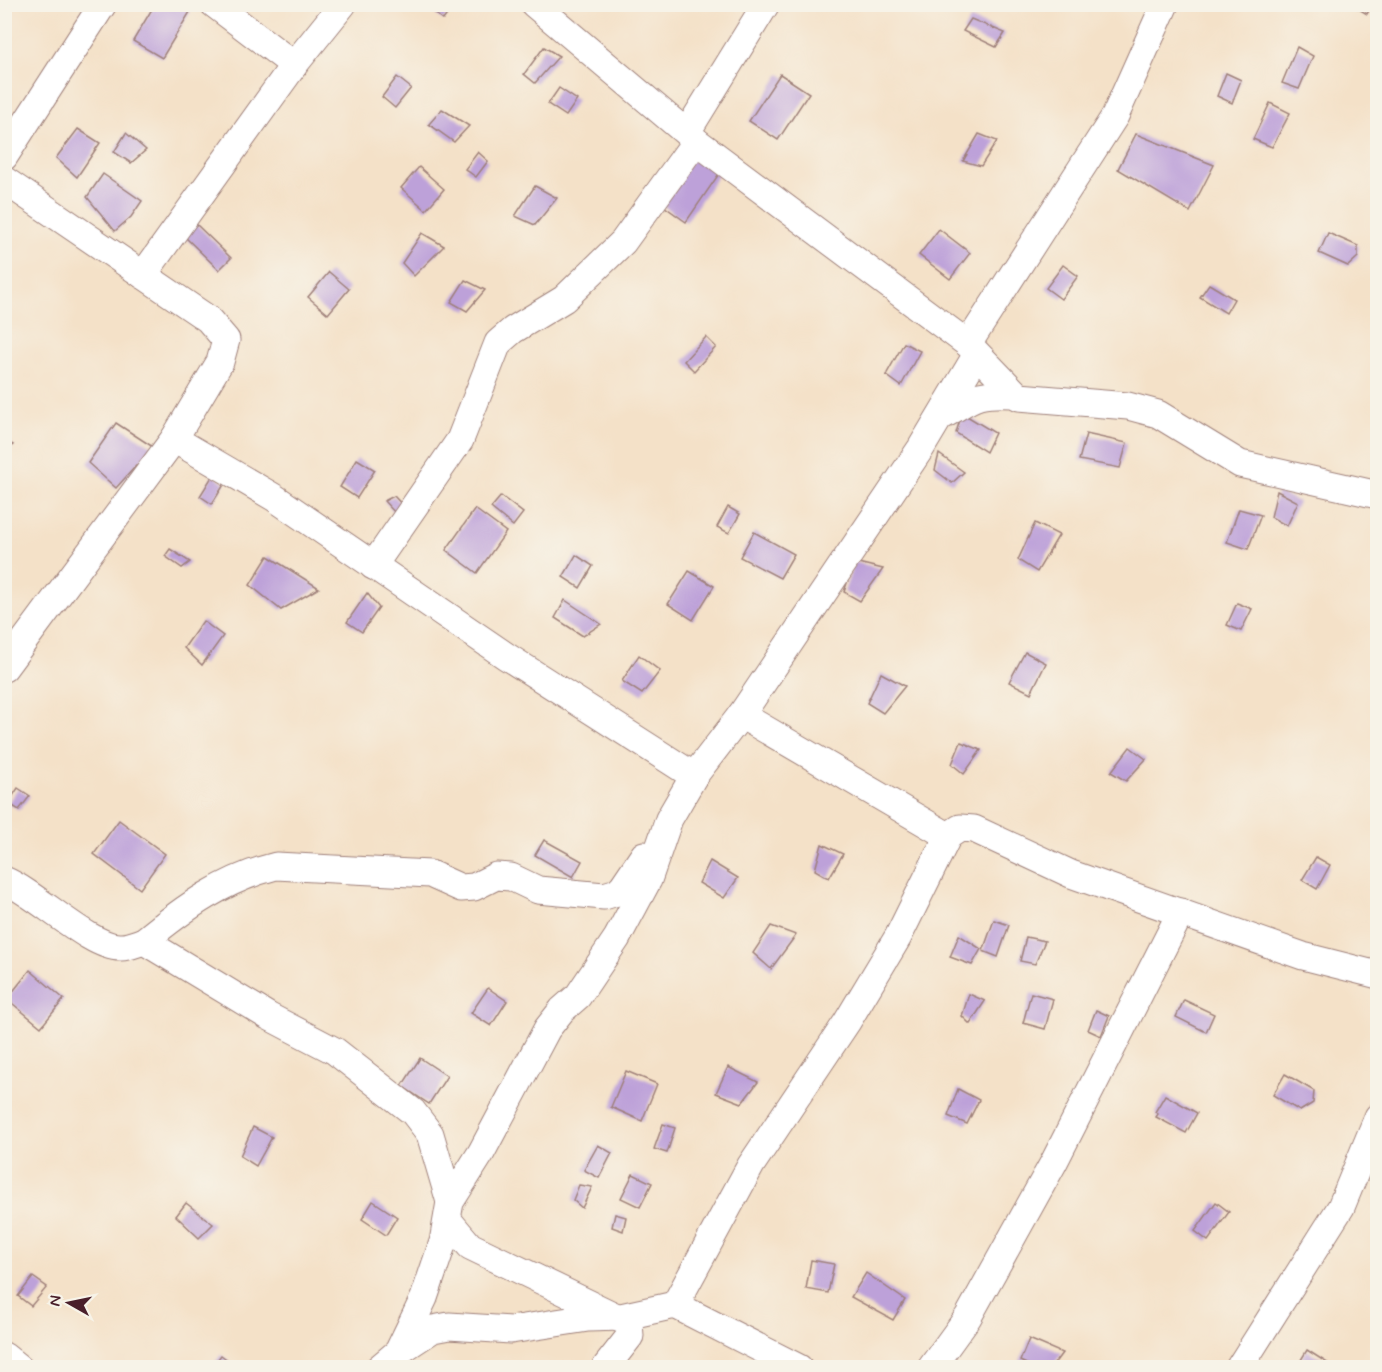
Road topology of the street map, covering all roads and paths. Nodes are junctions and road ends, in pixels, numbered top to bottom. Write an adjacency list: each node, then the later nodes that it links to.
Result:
1 (103, 4): 9 (street)
2 (214, 4): 7 (street)
3 (343, 4): 7 (street)
4 (534, 4): 8 (street)
5 (766, 4): 8 (street)
6 (1165, 4): 12 (street)
7 (294, 65): 11 (street)
8 (691, 137): 12 (street); 17 (street)
9 (4, 157)
10 (4, 180): 11 (street)
11 (143, 275): 15 (street)
12 (972, 350): 13 (street); 14 (street)
13 (1012, 394): 14 (street); 16 (street)
14 (938, 418): 19 (street)
15 (174, 439): 17 (street); 18 (street)
16 (1377, 495)
17 (373, 566): 20 (street)
18 (4, 668)
19 (741, 715): 20 (street); 22 (street)
20 (694, 776): 21 (street)
21 (669, 819): 25 (street); 28 (street)
22 (948, 836): 24 (street); 29 (street)
23 (4, 880): 25 (street)
24 (1181, 912): 26 (street); 36 (street)
25 (144, 941): 28 (street)
26 (1377, 975)
27 (1377, 1116): 37 (street)
28 (449, 1211): 30 (street); 32 (street)
29 (675, 1305): 30 (street); 35 (street)
30 (621, 1317): 32 (street); 34 (street)
31 (4, 1356): 33 (street)
32 (389, 1360)
33 (19, 1368)
34 (606, 1368)
35 (799, 1368)
36 (931, 1368)
37 (1239, 1368)

